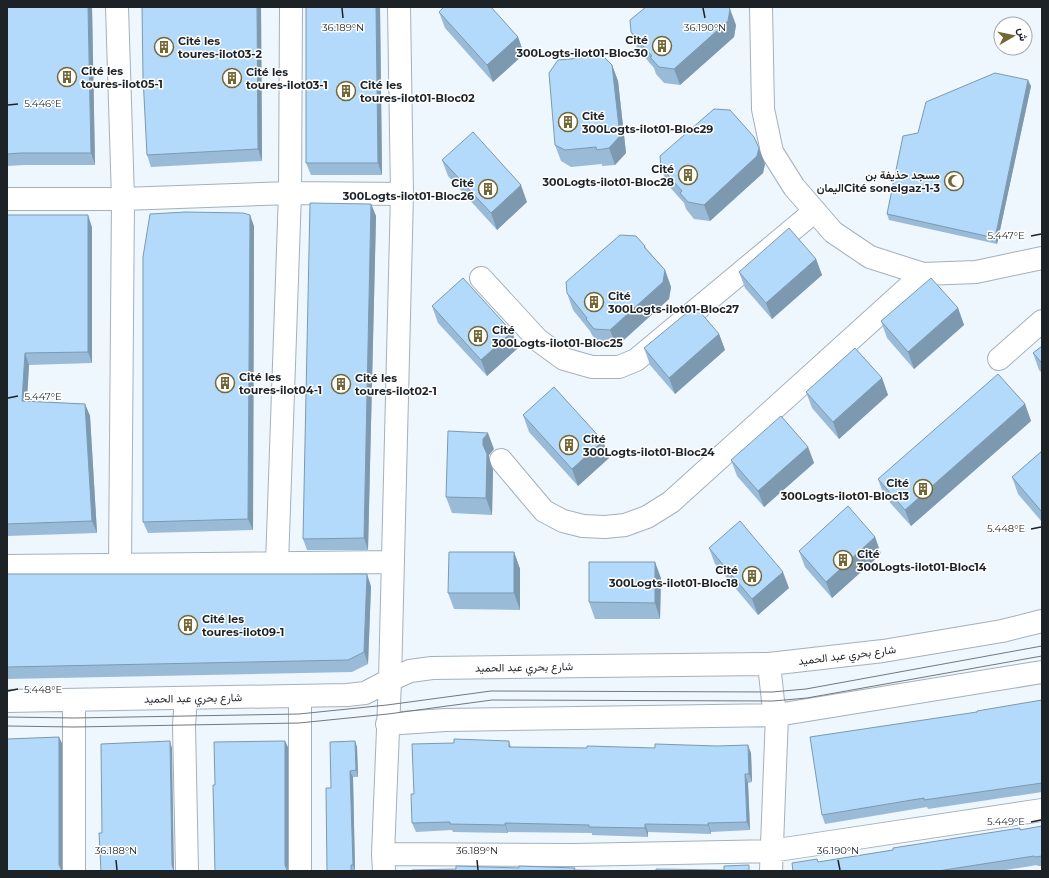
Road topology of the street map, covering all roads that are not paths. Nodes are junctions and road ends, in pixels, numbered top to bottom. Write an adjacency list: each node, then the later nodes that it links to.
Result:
1 (117, 7): 8 (street)
2 (291, 7): 5 (street)
3 (399, 7): 6 (street)
4 (761, 7): 9 (street)
5 (290, 193): 6 (street); 8 (street); 18 (street)
6 (402, 194): 16 (street)
7 (7, 199): 8 (street)
8 (123, 199): 17 (street)
9 (815, 211): 11 (street); 12 (street)
10 (1042, 258): 11 (street)
11 (923, 274): 15 (street)
12 (481, 278)
13 (1042, 320): 14 (street)
14 (999, 359)
15 (500, 460)
16 (393, 562): 18 (street); 23 (street)
17 (120, 564): 18 (street); 19 (street)
18 (278, 564)
19 (7, 566)
20 (1042, 621): 21 (street, شارع بحري عبد الحميد)
21 (769, 664): 23 (street, شارع بحري عبد الحميد); 28 (street)
22 (1042, 672): 28 (street)
23 (390, 680): 24 (street, شارع بحري عبد الحميد); 29 (street)
24 (300, 696): 25 (street, شارع بحري عبد الحميد); 35 (street)
25 (186, 698): 26 (street, شارع بحري عبد الحميد); 34 (street)
26 (74, 700): 27 (street, شارع بحري عبد الحميد); 33 (street)
27 (7, 701)
28 (777, 715): 29 (street); 31 (street)
29 (387, 724): 32 (street)
30 (1042, 810): 31 (street)
31 (771, 861): 32 (street)
32 (383, 862)
33 (74, 871)
34 (187, 871)
35 (300, 871)

